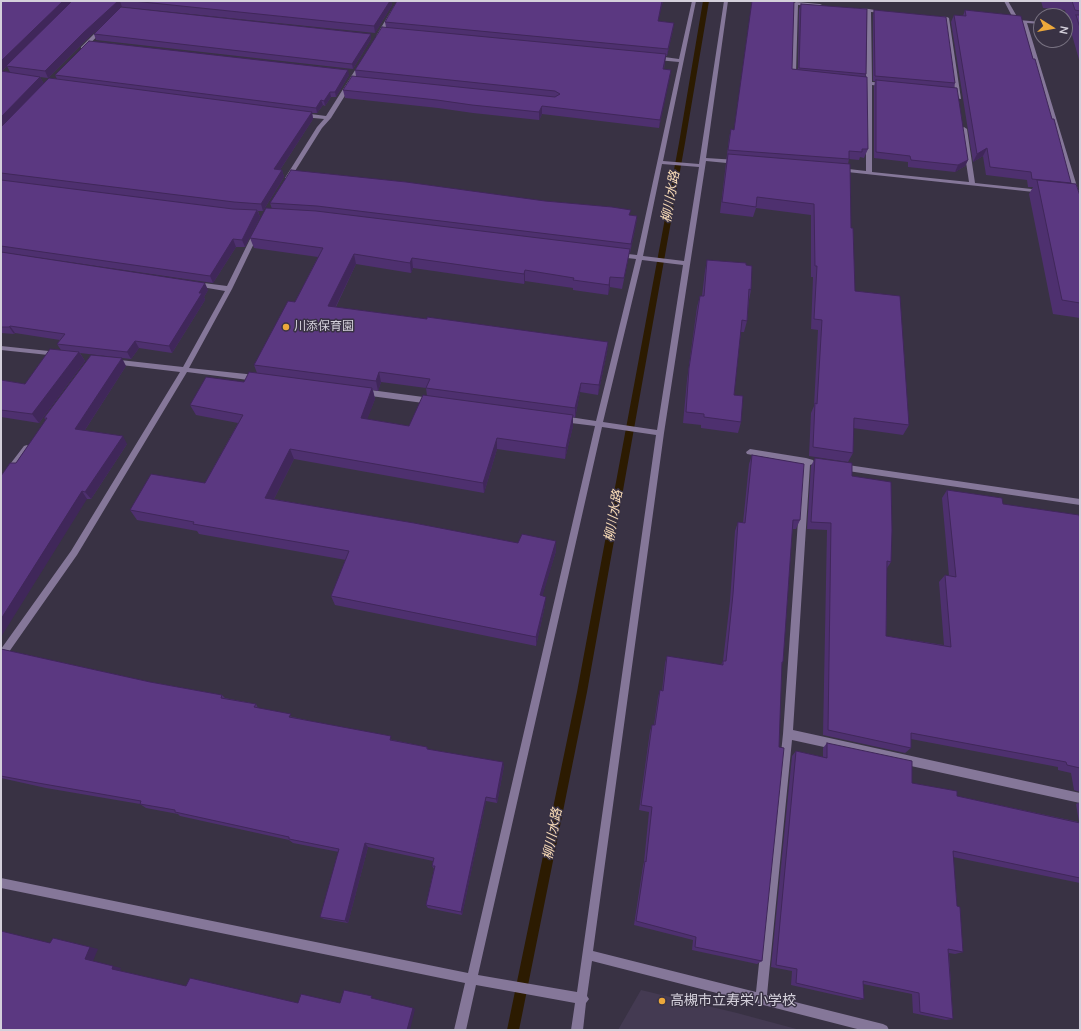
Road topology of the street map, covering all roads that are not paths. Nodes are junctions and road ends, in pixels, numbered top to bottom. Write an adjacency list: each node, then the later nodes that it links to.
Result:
1 (694, 1): 21 (street)
2 (726, 1): 38 (street)
3 (1006, 1): 10 (street)
4 (396, 2): 15 (street)
5 (825, 6): 24 (street)
6 (854, 9): 7 (street)
7 (869, 10): 8 (street); 28 (street)
8 (892, 13)
9 (931, 16): 31 (street)
10 (1024, 21): 11 (street); 44 (street)
11 (1033, 22)
12 (105, 25): 16 (street)
13 (389, 32): 15 (street)
14 (370, 36): 15 (street)
15 (378, 37)
16 (89, 42): 17 (street); 18 (street)
17 (97, 43)
18 (79, 52)
19 (650, 58): 21 (street)
20 (363, 61): 23 (street)
21 (682, 61): 36 (street)
22 (348, 72): 23 (street)
23 (356, 73): 25 (street)
24 (801, 76)
25 (351, 80): 26 (street); 34 (street)
26 (359, 81)
27 (854, 81): 28 (street)
28 (869, 83): 29 (street); 40 (street)
29 (891, 85)
30 (951, 91): 31 (street)
31 (958, 92): 32 (street)
32 (960, 108)
33 (297, 114): 34 (street)
34 (328, 118): 41 (street)
35 (963, 123): 42 (street)
36 (660, 162): 38 (street); 48 (street)
37 (742, 162): 38 (street)
38 (702, 163): 49 (street)
39 (835, 170): 40 (street)
40 (869, 173): 42 (street)
41 (284, 184)
42 (972, 184): 43 (street)
43 (1049, 193)
44 (1078, 196): 45 (street)
45 (1074, 203)
46 (258, 229): 51 (street)
47 (608, 254): 48 (street)
48 (640, 257): 49 (street); 60 (street)
49 (686, 263): 61 (street)
50 (190, 283): 51 (street)
51 (229, 289): 55 (street)
52 (1, 348): 53 (street)
53 (63, 355)
54 (101, 359): 55 (street)
55 (185, 369): 56 (street); 67 (street)
56 (263, 379)
57 (357, 392): 58 (street)
58 (435, 402)
59 (552, 418): 60 (street)
60 (599, 424): 61 (street); 72 (street)
61 (660, 433): 71 (street)
62 (34, 439): 65 (street)
63 (750, 452): 64 (street)
64 (806, 462): 66 (street); 68 (street)
65 (1, 482)
66 (1080, 502)
67 (1, 656)
68 (788, 734): 69 (street); 74 (street)
69 (1080, 798)
70 (1, 883): 72 (street)
71 (588, 955): 73 (street); 74 (street)
72 (471, 979): 73 (street); 75 (street)
73 (583, 999): 76 (street)
74 (761, 1000): 77 (street)
75 (460, 1030)
76 (577, 1030)
77 (883, 1030)

